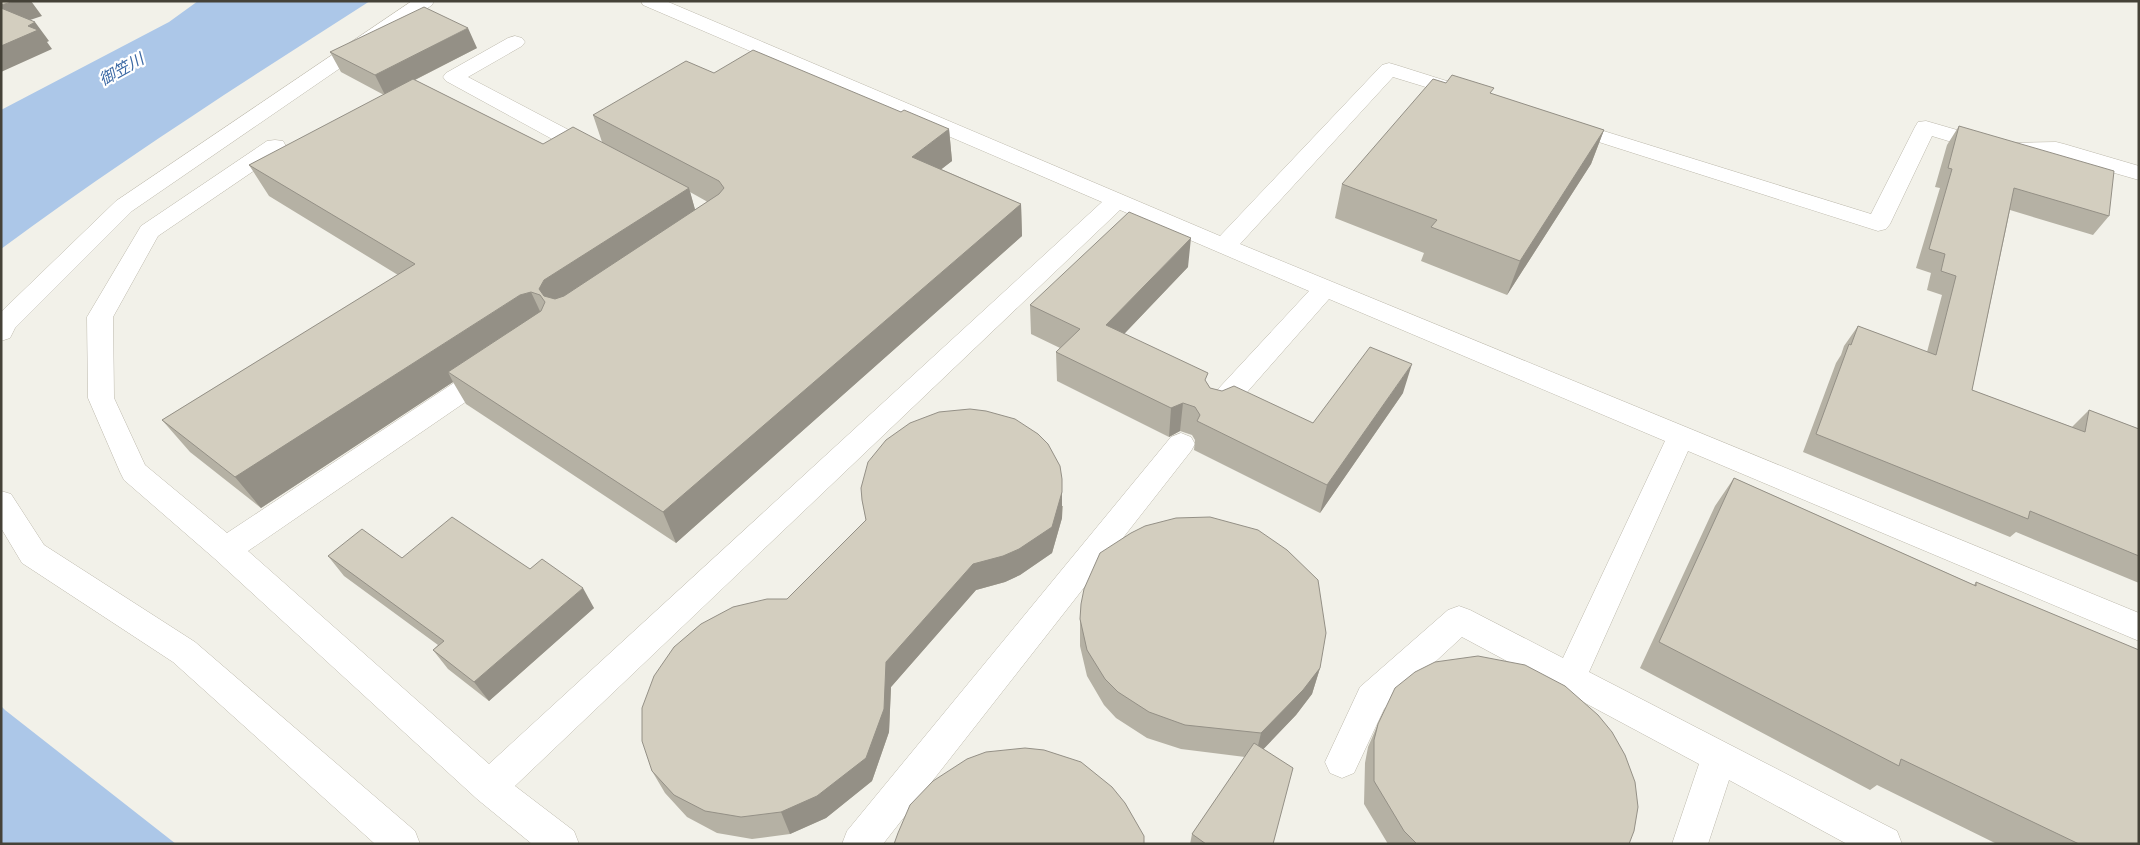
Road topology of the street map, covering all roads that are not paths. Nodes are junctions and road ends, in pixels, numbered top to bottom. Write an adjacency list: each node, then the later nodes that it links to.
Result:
1 (425, 1): 12 (street)
2 (650, 1): 9 (street)
3 (515, 42): 7 (street)
4 (1483, 99): 10 (street)
5 (1549, 120): 8 (street)
6 (275, 146): 18 (street)
7 (607, 160)
8 (2139, 173)
9 (1118, 200): 10 (street); 23 (street)
10 (1224, 246): 11 (street)
11 (1325, 288): 14 (street); 15 (street)
12 (1, 332)
13 (512, 357): 18 (street)
14 (1217, 408)
15 (1681, 436): 19 (street); 20 (street)
16 (1182, 444): 26 (street)
17 (1, 502): 24 (street)
18 (226, 550): 23 (street)
19 (2139, 627)
20 (1570, 678): 21 (street); 22 (street)
21 (1719, 757): 27 (street); 28 (street)
22 (1342, 762)
23 (489, 787): 25 (street)
24 (402, 844)
25 (561, 844)
26 (860, 844)
27 (1690, 844)
28 (1884, 844)

